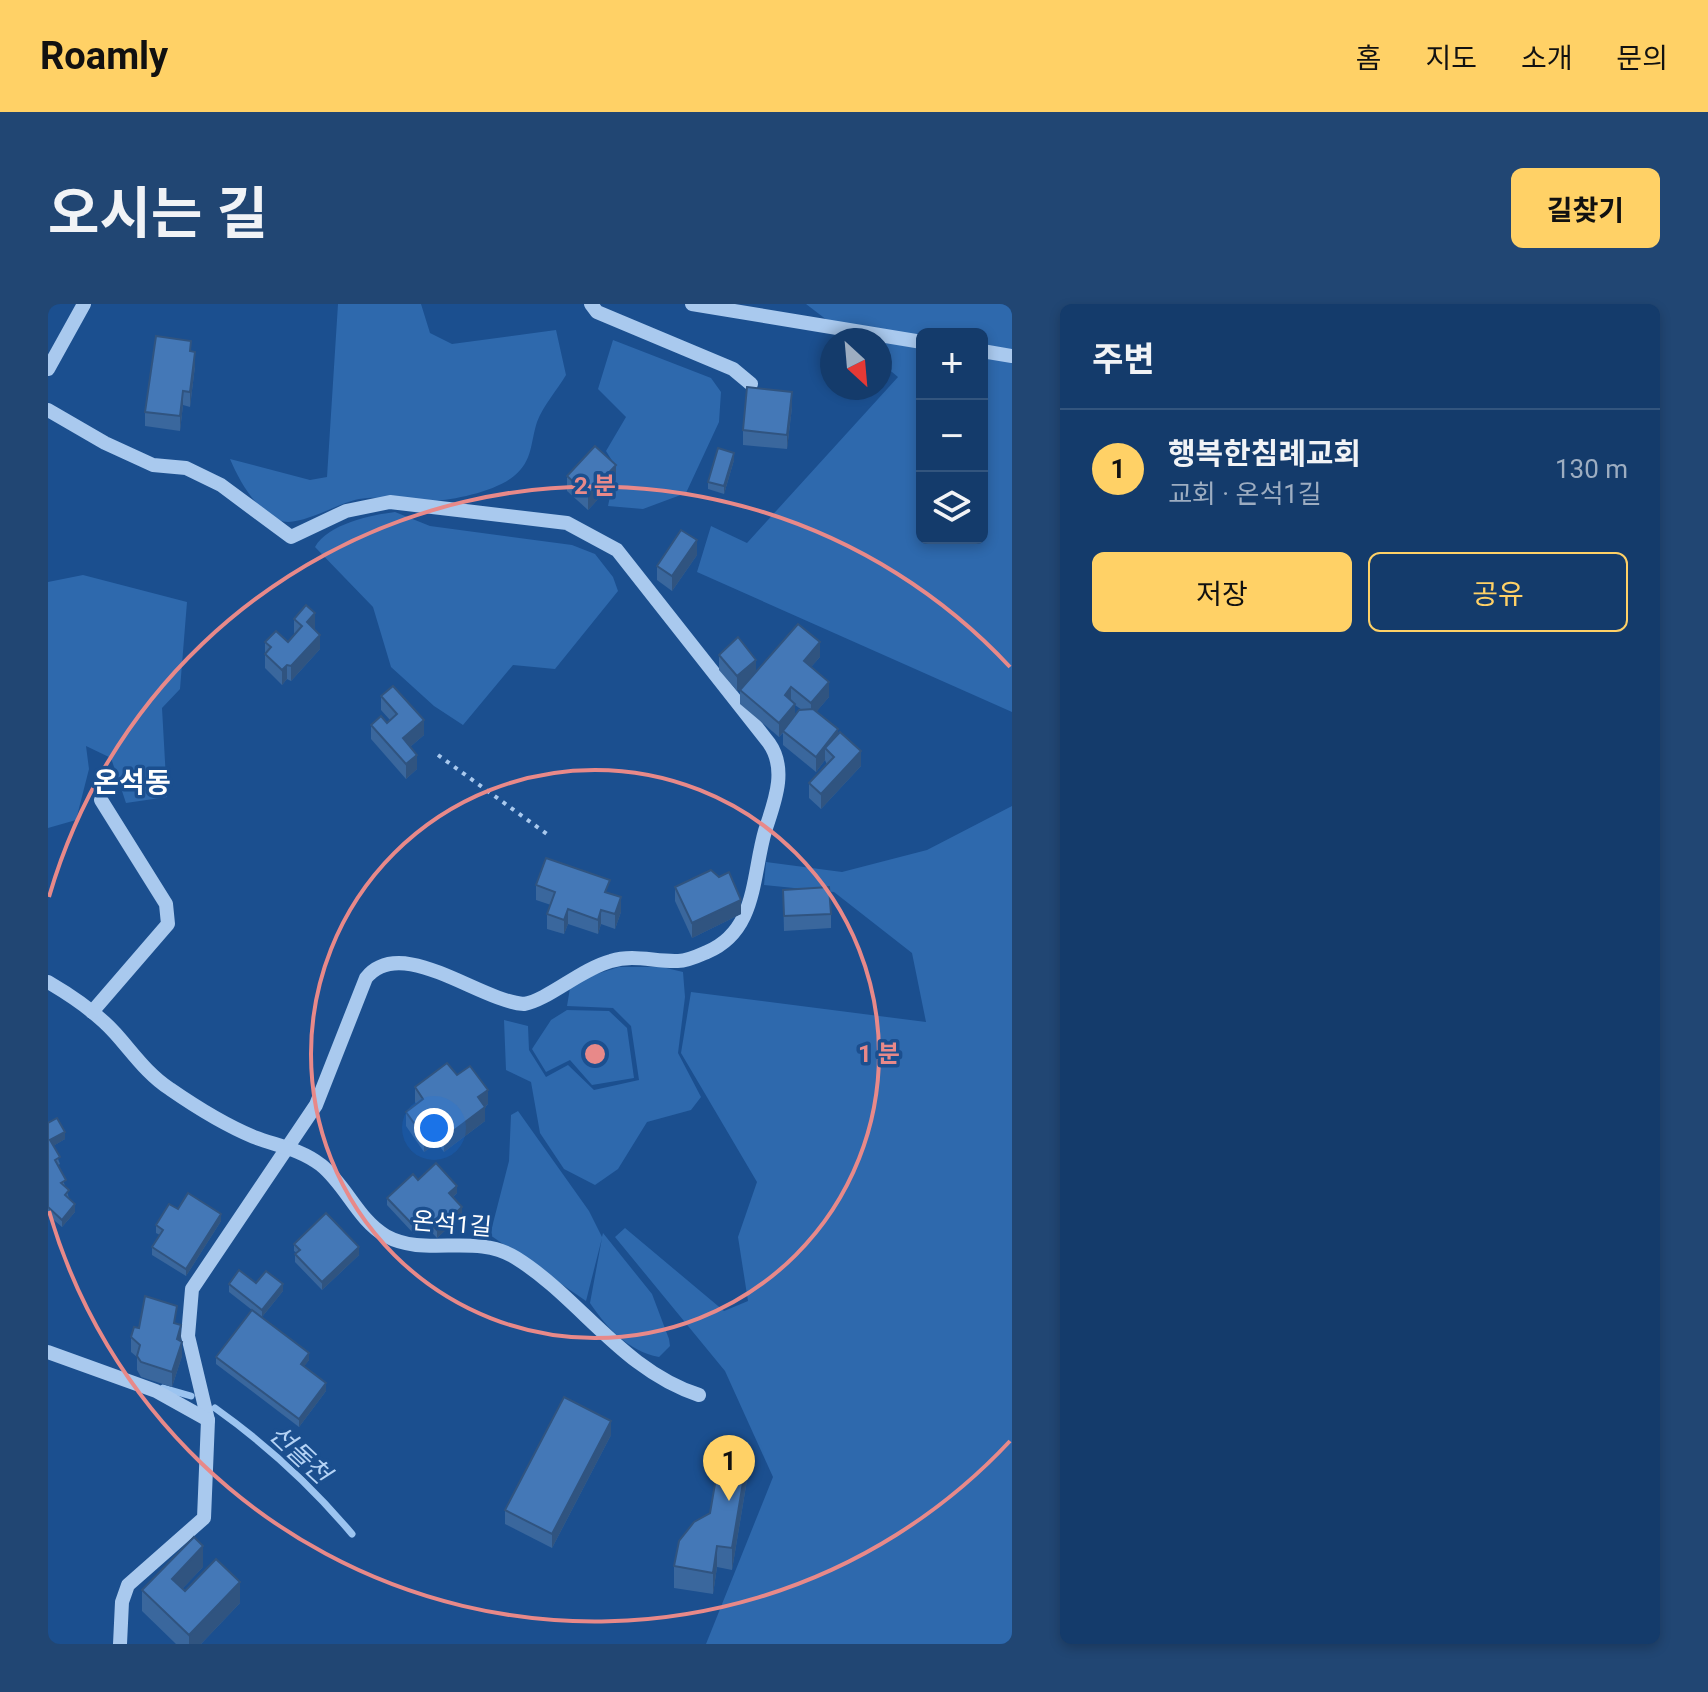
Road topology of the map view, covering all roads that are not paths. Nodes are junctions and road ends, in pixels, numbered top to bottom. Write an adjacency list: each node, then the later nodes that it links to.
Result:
1 (84, 304): 7 (street)
2 (591, 304): 8 (street)
3 (692, 304): 4 (street)
4 (916, 341)
5 (988, 352): 6 (street)
6 (1012, 356)
7 (48, 369)
8 (751, 384)
9 (48, 410): 13 (street)
10 (101, 800): 12 (street)
11 (48, 982): 12 (street, 온석1길)
12 (92, 1012): 13 (street, 온석1길)
13 (286, 1145): 15 (street, 온석1길); 16 (street)
14 (48, 1352): 16 (street)
15 (699, 1395)
16 (208, 1420): 17 (street)
17 (120, 1644)

